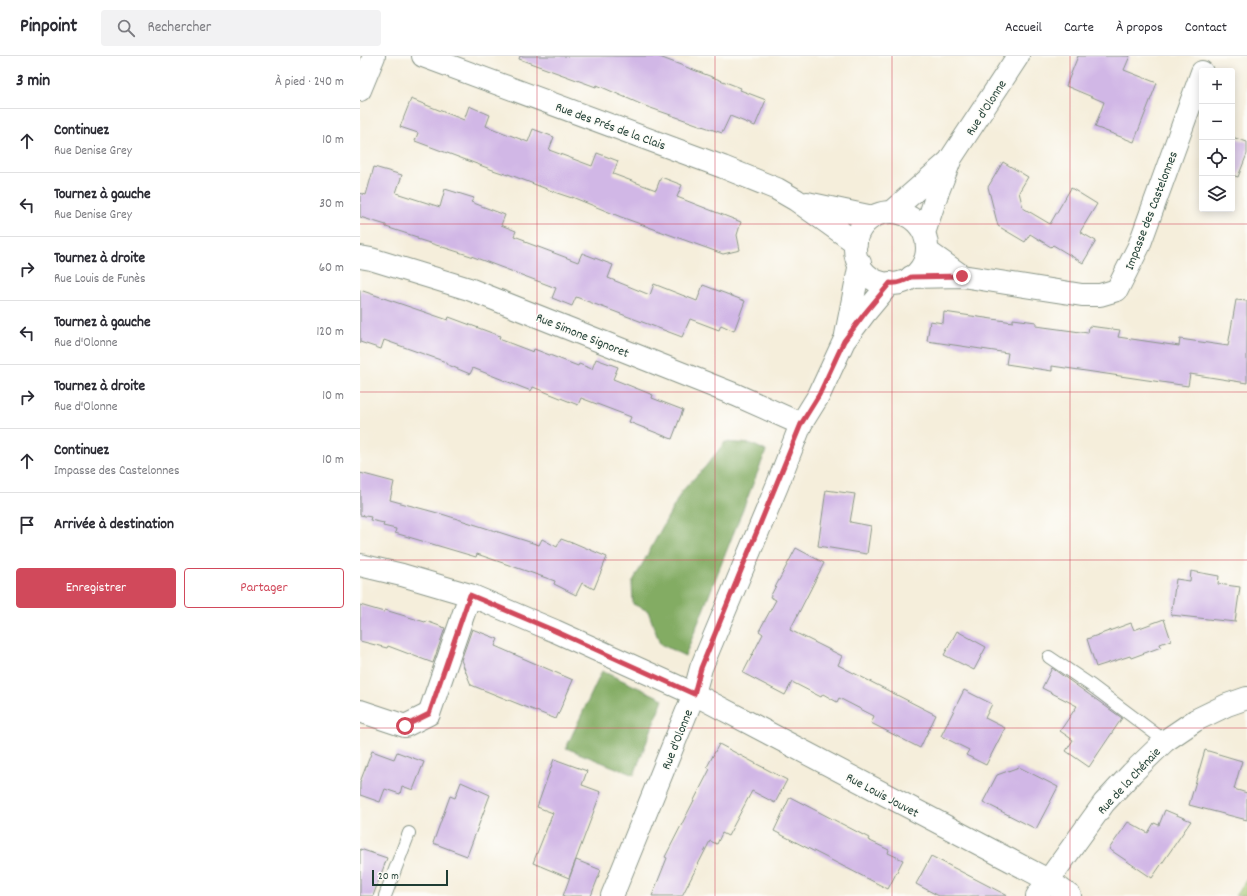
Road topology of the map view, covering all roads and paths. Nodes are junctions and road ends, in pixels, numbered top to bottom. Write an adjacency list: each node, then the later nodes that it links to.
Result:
1 (374, 56): 7 (street)
2 (423, 56): 9 (street, Rue des Prés de la Clais)
3 (1018, 56): 8 (street, Rue d'Olonne)
4 (1208, 56): 5 (street, Impasse des Castelonnes)
5 (1203, 68)
6 (1199, 79): 14 (street, Impasse des Castelonnes)
7 (360, 90)
8 (951, 158): 10 (street, Rue d'Olonne); 11 (street, Rue d'Olonne)
9 (796, 200): 10 (street, Rue des Prés de la Clais); 12 (street, Rue des Prés de la Clais)
10 (882, 214): 11 (street); 12 (street, Rue d'Olonne)
11 (925, 242): 14 (street, Impasse des Castelonnes); 15 (street, Rue d'Olonne)
12 (858, 253): 16 (street); 17 (street, Rue d'Olonne)
13 (360, 258): 18 (street, Rue Simone Signoret)
14 (962, 276): 15 (street, Impasse des Castelonnes)
15 (911, 277): 16 (street)
16 (890, 283): 17 (street, Rue d'Olonne)
17 (844, 341): 18 (street, Rue d'Olonne)
18 (801, 424): 22 (street, Rue d'Olonne)
19 (360, 564): 20 (street, Rue Louis Jouvet)
20 (470, 595): 22 (street, Rue Louis Jouvet); 24 (street)
21 (1049, 658): 25 (lane)
22 (694, 694): 27 (street, Rue Louis Jouvet); 29 (street, Rue d'Olonne)
23 (1247, 698): 25 (street, Rue de la Chénaie)
24 (360, 711)
25 (1165, 741): 27 (street, Rue de la Chénaie)
26 (409, 833): 28 (lane)
27 (1043, 888): 30 (street, Rue Louis Jouvet)
28 (385, 896)
29 (612, 896)
30 (1070, 896)

